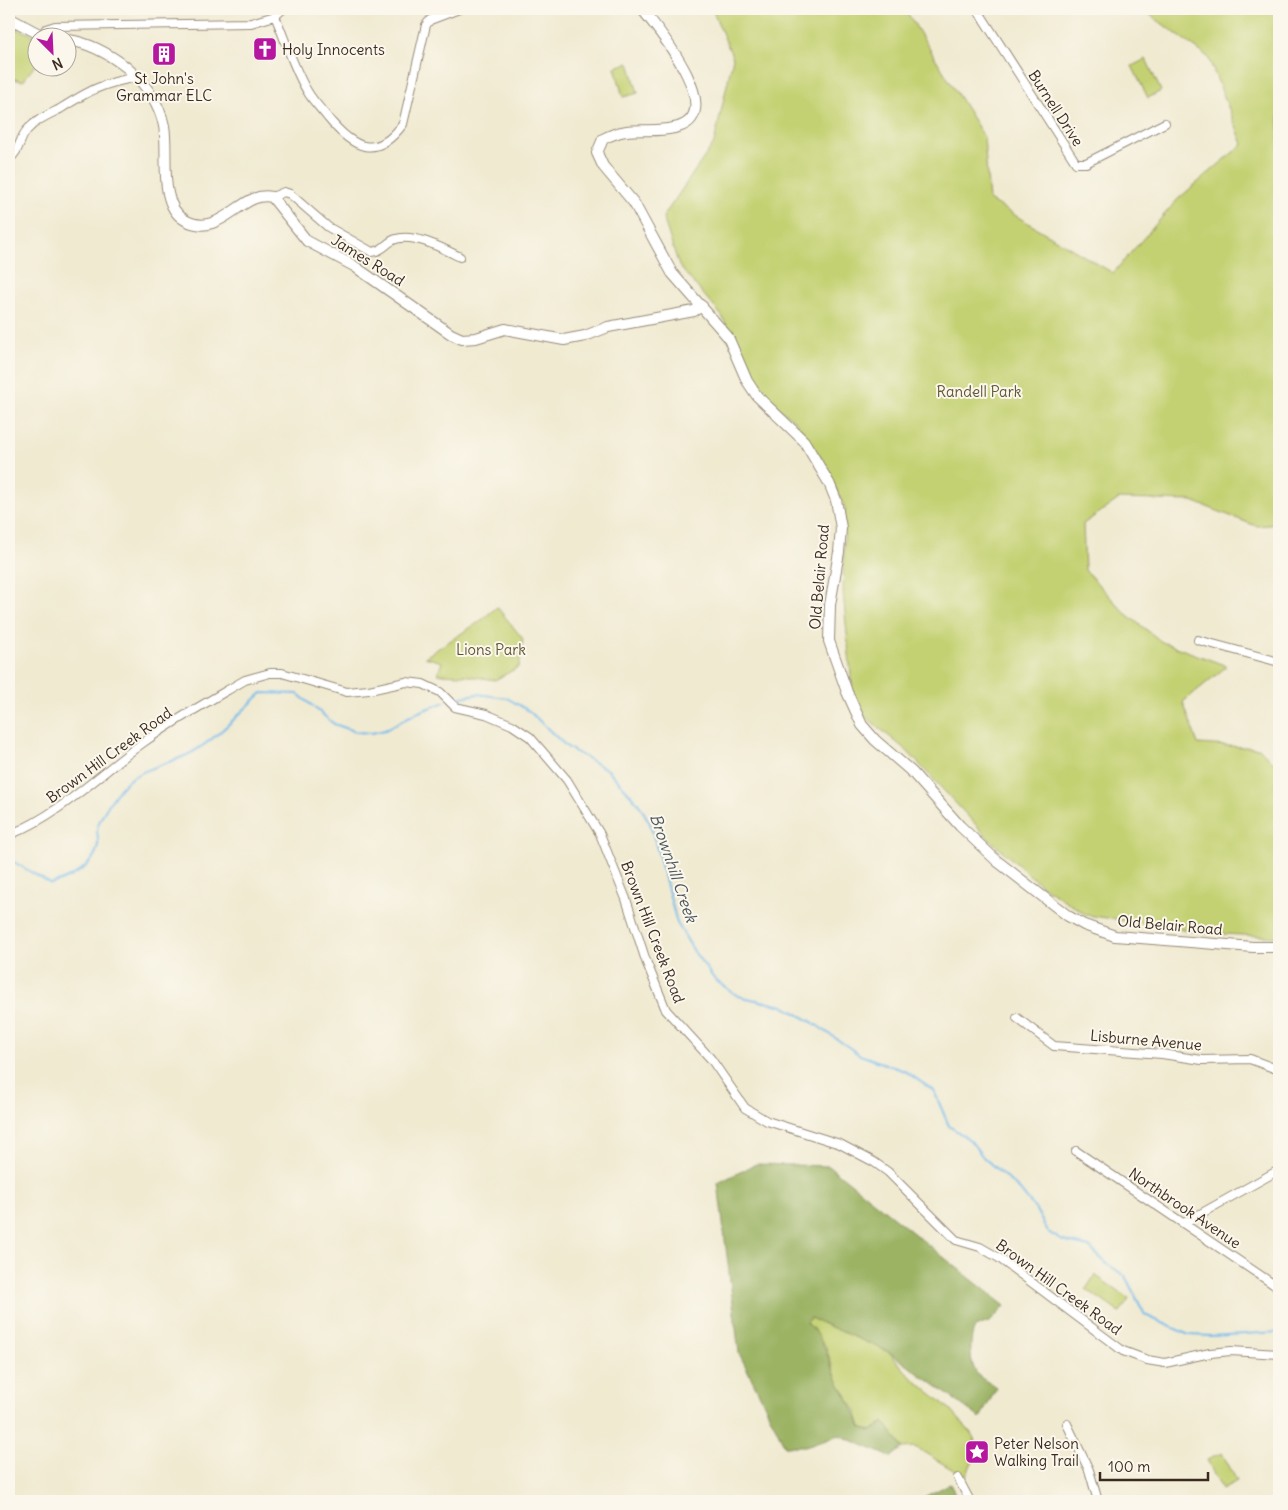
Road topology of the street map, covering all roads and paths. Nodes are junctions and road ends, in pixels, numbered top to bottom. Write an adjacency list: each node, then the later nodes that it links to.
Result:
1 (283, 9): 5 (street)
2 (459, 9): 5 (street)
3 (642, 9): 15 (main road, Old Belair Road)
4 (977, 9): 11 (street, Burnell Drive)
5 (275, 16): 7 (street)
6 (11, 23): 8 (main road)
7 (49, 28)
8 (28, 30)
9 (78, 42): 10 (main road)
10 (138, 77): 12 (street); 13 (main road)
11 (1165, 123)
12 (9, 159)
13 (272, 197): 14 (street); 15 (main road, James Road)
14 (460, 257)
15 (702, 306): 19 (main road, Old Belair Road)
16 (1198, 640): 17 (street)
17 (1279, 662)
18 (9, 835): 26 (street, Brown Hill Creek Road)
19 (1279, 947)
20 (1018, 1018): 21 (street, Lisburne Avenue)
21 (1279, 1070)
22 (1076, 1151): 24 (street, Northbrook Avenue)
23 (1279, 1170): 24 (street)
24 (1184, 1223): 25 (street, Northbrook Avenue)
25 (1279, 1288)
26 (1279, 1354)
27 (1067, 1424): 30 (street)
28 (958, 1478): 29 (street)
29 (970, 1501)
30 (1098, 1501)

